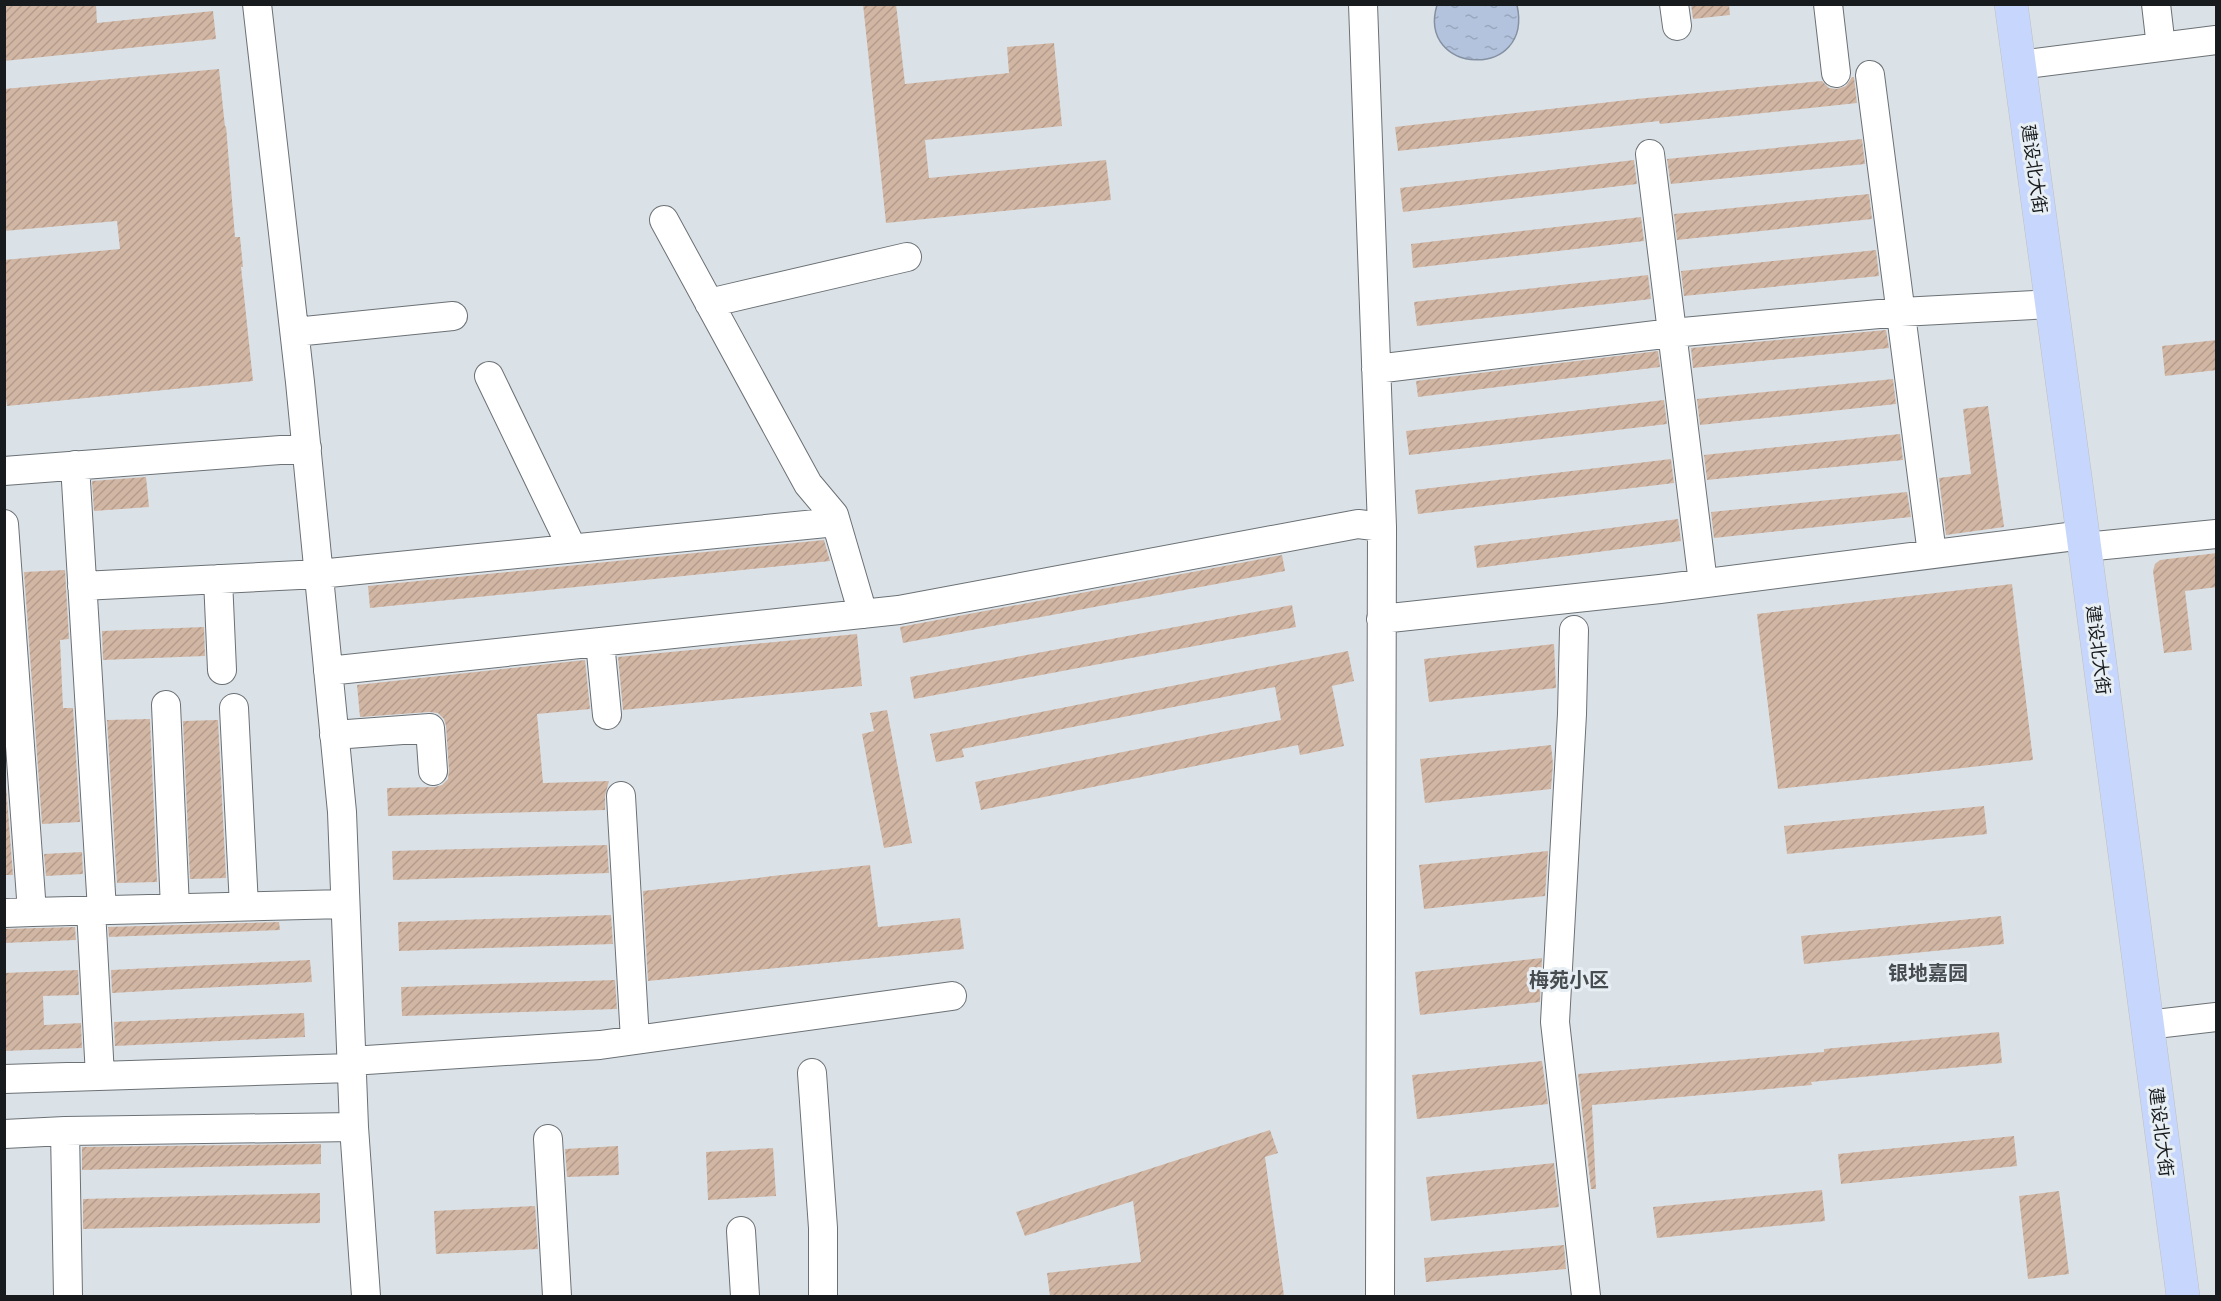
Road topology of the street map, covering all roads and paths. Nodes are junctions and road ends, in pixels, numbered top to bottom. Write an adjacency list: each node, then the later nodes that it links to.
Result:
1 (257, 4): 18 (street)
2 (1364, 4): 20 (street)
3 (1828, 4): 9 (street)
4 (2011, 4): 8 (main road, 建设北大街)
5 (2156, 4): 7 (street)
6 (2217, 40): 7 (street)
7 (2161, 47): 8 (street)
8 (2020, 64): 15 (main road, 建设北大街)
9 (1836, 73)
10 (1870, 75): 16 (street)
11 (1650, 153): 19 (street)
12 (664, 220): 14 (street)
13 (907, 257): 14 (street)
14 (709, 303): 25 (street)
15 (2052, 304): 16 (street); 29 (main road, 建设北大街)
16 (1901, 312): 19 (street); 31 (street)
17 (453, 316): 18 (street)
18 (295, 332): 22 (street)
19 (1672, 333): 20 (street); 34 (street)
20 (1376, 369): 27 (street)
21 (489, 376): 30 (street)
22 (307, 448): 23 (street); 32 (street)
23 (75, 465): 24 (street); 35 (street)
24 (4, 471)
25 (836, 522): 30 (street); 36 (street)
26 (4, 524): 52 (street)
27 (1382, 527): 36 (street); 37 (street)
28 (2217, 534): 29 (street)
29 (2084, 541): 31 (street); 55 (main road, 建设北大街)
30 (572, 548): 32 (street)
31 (1932, 554): 34 (street)
32 (319, 574): 33 (street); 41 (street)
33 (218, 579): 35 (street); 40 (street)
34 (1703, 584): 37 (street)
35 (82, 586): 51 (street)
36 (862, 614): 39 (street)
37 (1382, 619): 71 (street)
38 (1574, 630): 72 (street)
39 (600, 642): 41 (street); 44 (street)
40 (222, 670)
41 (328, 671): 45 (street)
42 (166, 705): 50 (street)
43 (234, 708): 49 (street)
44 (607, 715)
45 (334, 735): 46 (street); 48 (street)
46 (434, 771)
47 (621, 796): 56 (street)
48 (345, 904): 49 (street); 57 (street)
49 (244, 906): 50 (street)
50 (175, 908): 51 (street)
51 (96, 910): 52 (street); 59 (street)
52 (18, 912)
53 (952, 996): 56 (street)
54 (2217, 1017): 55 (street)
55 (2147, 1025): 73 (main road, 建设北大街)
56 (635, 1040): 57 (street)
57 (351, 1065): 59 (street); 61 (street)
58 (812, 1073): 70 (street)
59 (100, 1076): 60 (street)
60 (4, 1078)
61 (354, 1127): 62 (street); 67 (street)
62 (65, 1131): 63 (street); 66 (street)
63 (4, 1134)
64 (548, 1139): 68 (street)
65 (741, 1231): 69 (street)
66 (68, 1296)
67 (366, 1296)
68 (557, 1296)
69 (745, 1296)
70 (823, 1296)
71 (1380, 1296)
72 (1586, 1296)
73 (2183, 1296)

